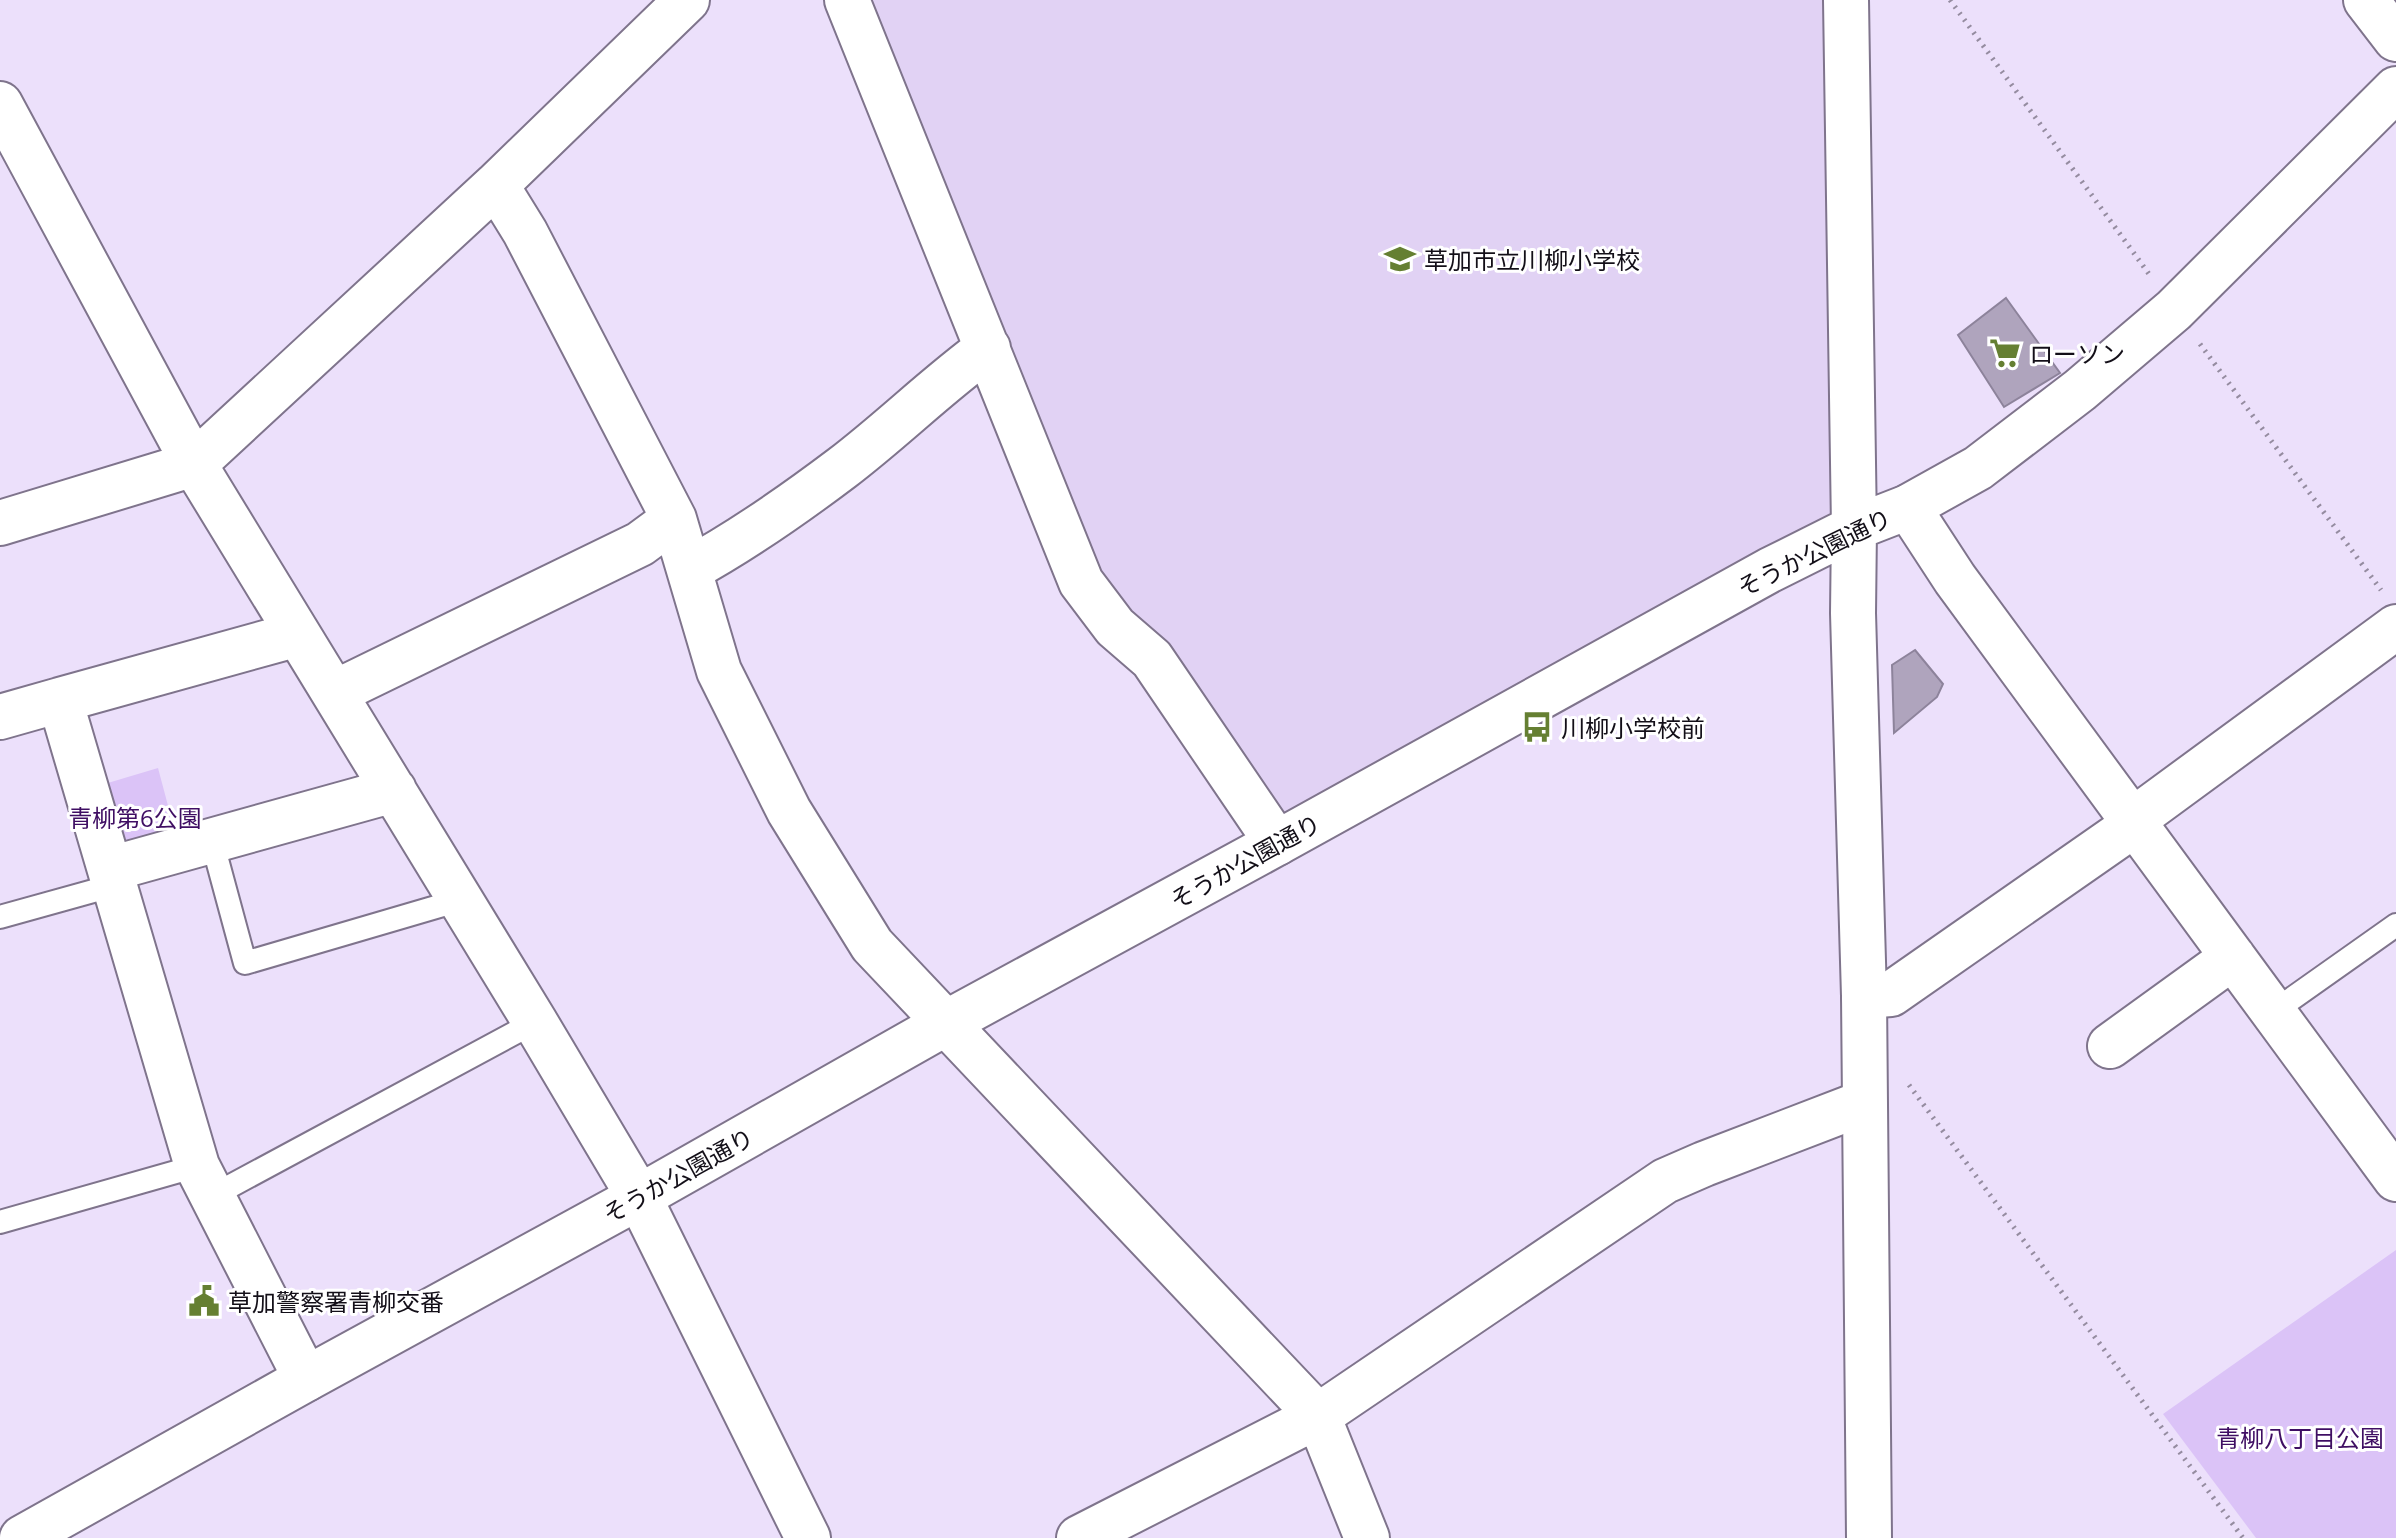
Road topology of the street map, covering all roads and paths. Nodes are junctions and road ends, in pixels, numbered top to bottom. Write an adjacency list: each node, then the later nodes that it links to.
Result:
1 (687, 0): 8 (street)
2 (847, 0): 9 (street)
3 (1846, 0): 14 (street)
4 (2366, 0): 5 (street)
5 (2396, 39)
6 (2396, 89): 11 (street, そうか公園通り)
7 (0, 104): 10 (street)
8 (496, 185): 10 (street); 12 (street)
9 (988, 348): 15 (street); 24 (street)
10 (194, 464): 13 (street); 17 (street)
11 (1908, 507): 14 (street, そうか公園通り); 22 (street)
12 (674, 519): 15 (street); 18 (street)
13 (0, 523)
14 (1854, 528): 24 (street, そうか公園通り); 30 (street)
15 (690, 569): 33 (street)
16 (2396, 627): 22 (street)
17 (298, 634): 18 (street); 19 (street)
18 (334, 693): 21 (street)
19 (60, 700): 20 (street); 25 (street)
20 (0, 717)
21 (394, 790): 23 (street); 26 (street)
22 (2134, 822): 29 (street); 30 (street)
23 (212, 841): 25 (street); 26 (lane)
24 (1277, 843): 33 (street, そうか公園通り)
25 (112, 877): 27 (lane); 38 (street)
26 (460, 900): 32 (street)
27 (0, 917)
28 (2396, 925): 31 (lane)
29 (2233, 957): 31 (street); 34 (street)
30 (1864, 996): 36 (street)
31 (2273, 1012): 37 (street)
32 (535, 1022): 38 (lane); 39 (street)
33 (946, 1023): 39 (street, そうか公園通り); 42 (street)
34 (2110, 1046)
35 (1902, 1076): 48 (path)
36 (1863, 1103): 42 (street); 47 (street)
37 (2396, 1179)
38 (205, 1181): 40 (lane); 41 (street)
39 (639, 1197): 41 (street, そうか公園通り); 44 (street)
40 (0, 1222)
41 (306, 1379): 43 (street, そうか公園通り)
42 (1318, 1416): 45 (street); 46 (street)
43 (22, 1538)
44 (808, 1538)
45 (1079, 1538)
46 (1367, 1538)
47 (1869, 1538)
48 (2243, 1538)

